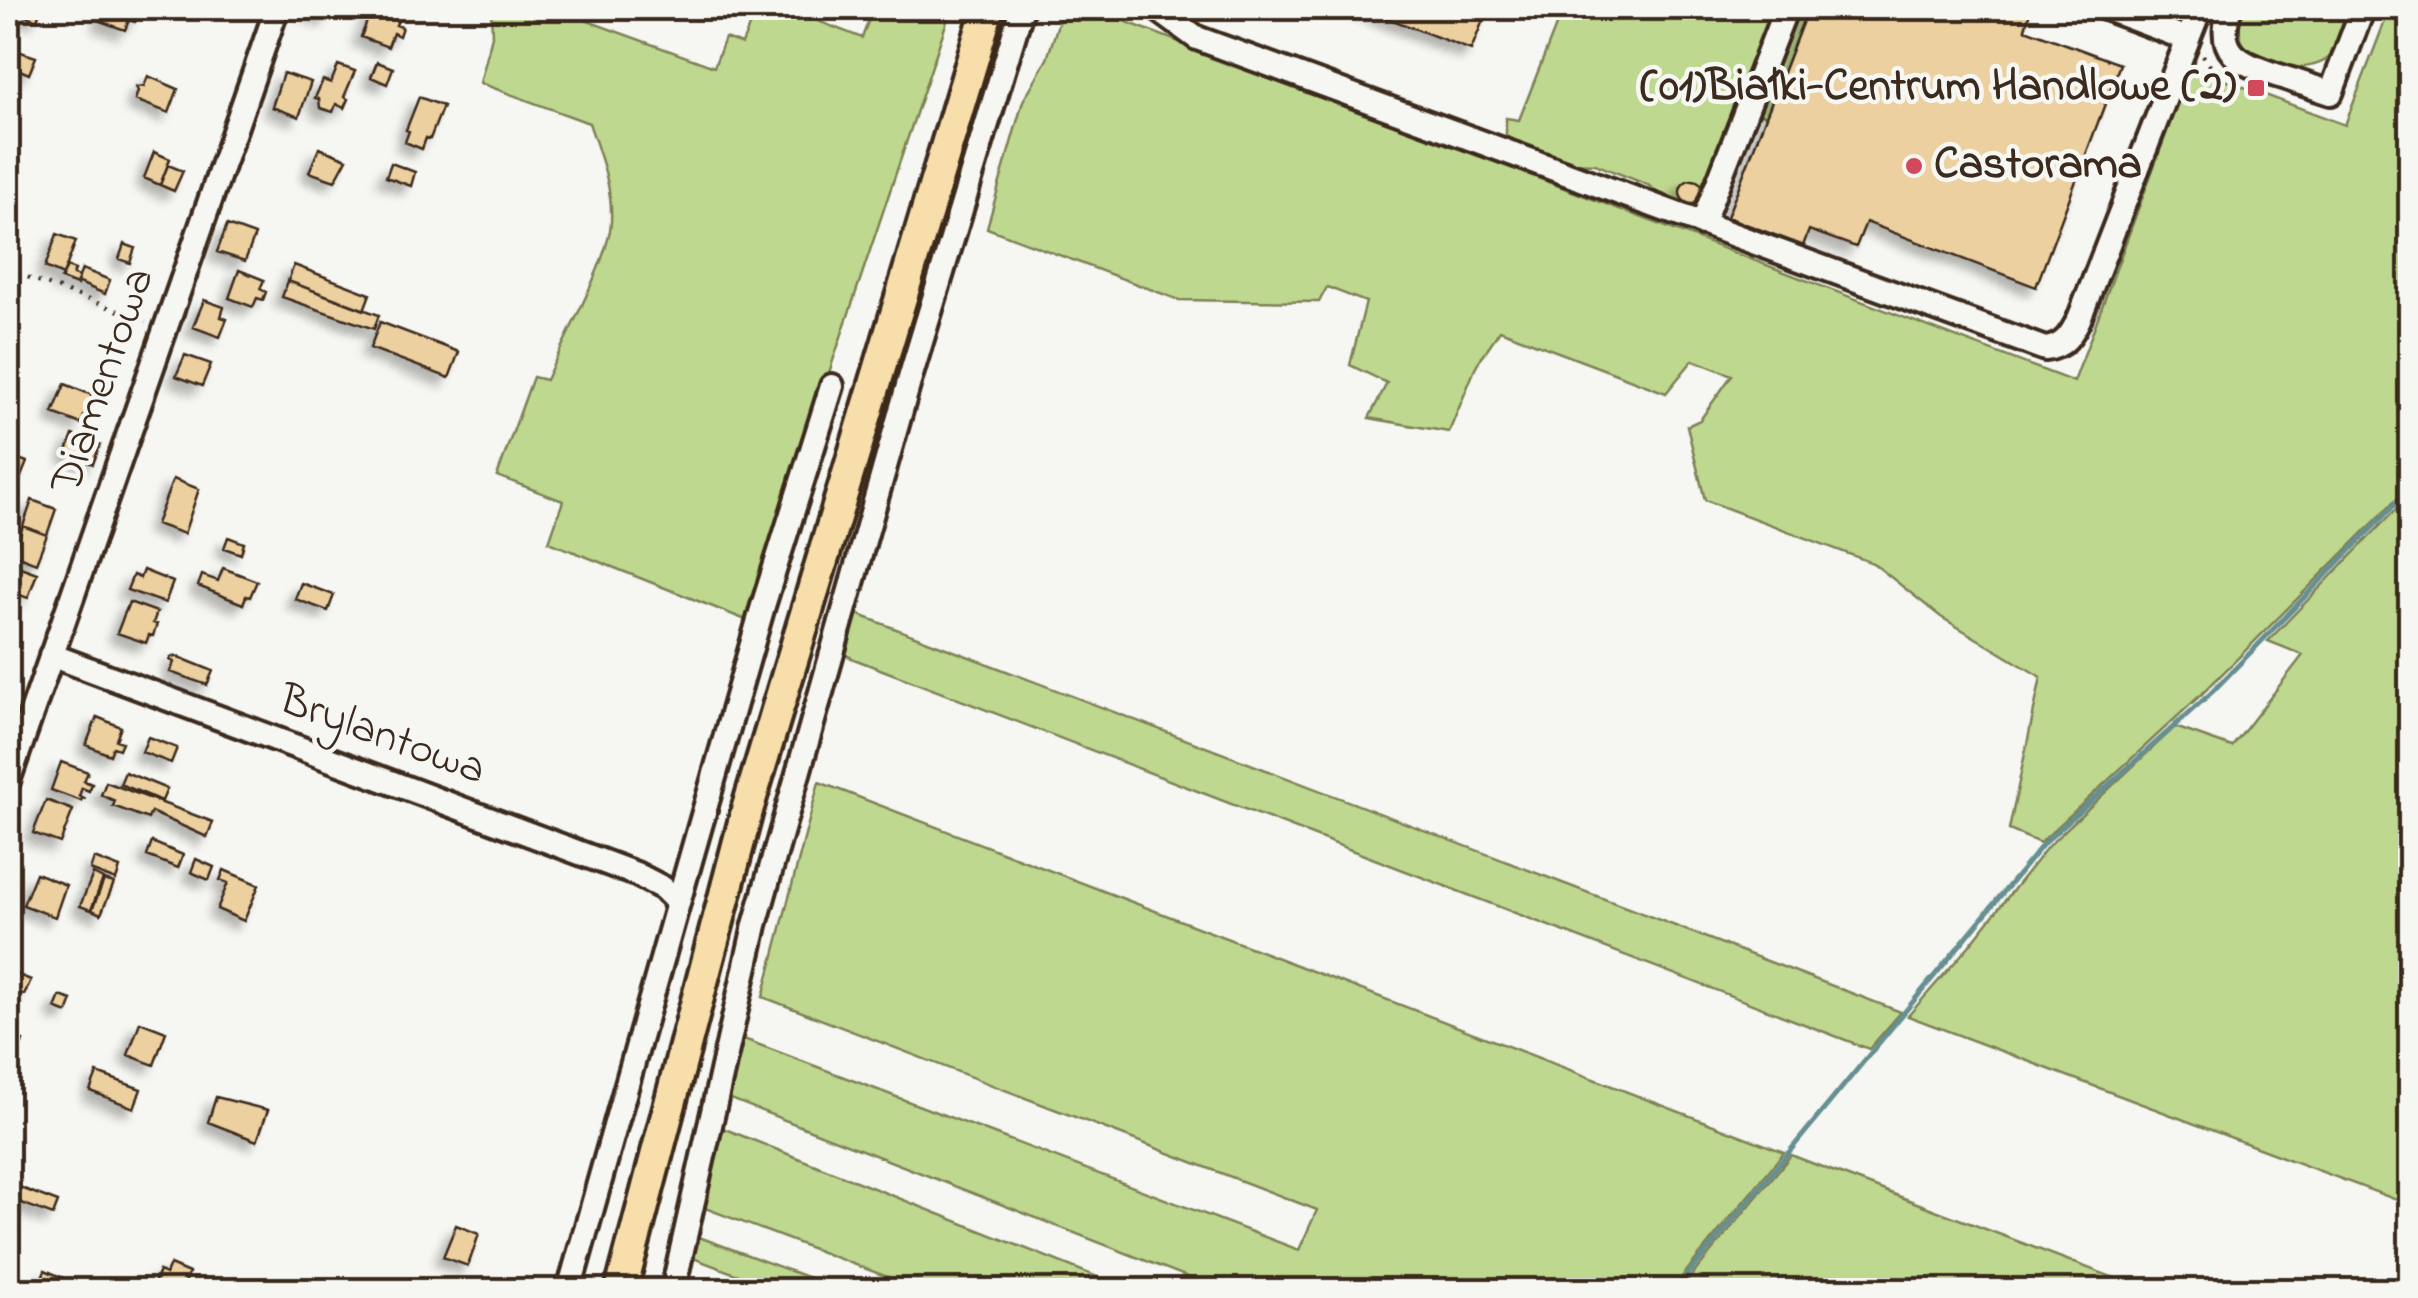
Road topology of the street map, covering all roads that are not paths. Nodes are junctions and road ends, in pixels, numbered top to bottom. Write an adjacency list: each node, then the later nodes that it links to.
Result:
1 (277, 8): 14 (street, Diamentowa)
2 (988, 8): 18 (main road)
3 (1022, 8): 19 (street)
4 (1786, 8): 12 (street)
5 (2104, 8): 10 (street)
6 (2200, 8): 11 (street)
7 (2230, 8): 8 (street)
8 (2363, 8)
9 (1164, 14): 12 (street)
10 (2145, 15): 11 (street)
11 (2187, 39): 12 (street)
12 (1702, 224)
13 (832, 386): 16 (street)
14 (50, 655): 15 (street, Diamentowa); 16 (street, Brylantowa)
15 (8, 781)
16 (678, 904): 17 (street)
17 (569, 1290)
18 (621, 1290)
19 (673, 1290)

